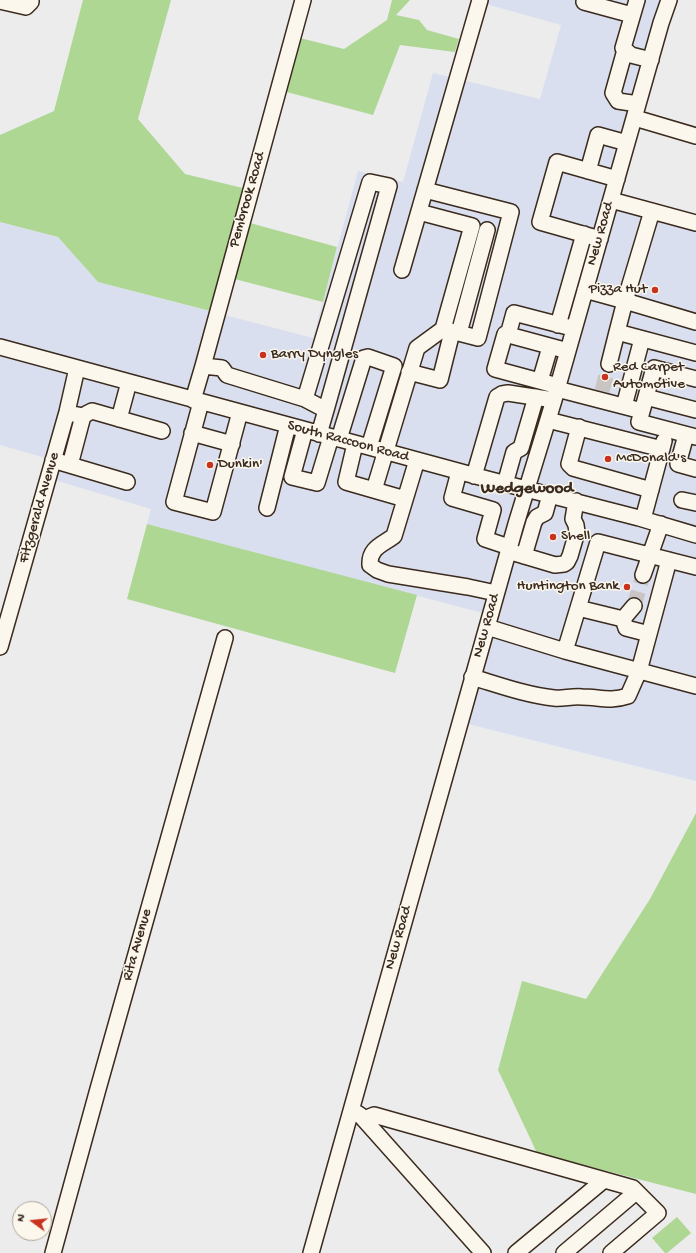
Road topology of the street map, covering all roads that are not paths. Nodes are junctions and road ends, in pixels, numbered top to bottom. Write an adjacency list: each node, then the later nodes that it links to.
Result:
1 (32, 0): 6 (street)
2 (302, 0): 41 (street, Pembrook Road)
3 (480, 0): 16 (street)
4 (585, 0): 8 (street)
5 (637, 0): 8 (street)
6 (0, 1)
7 (665, 1): 10 (street, New Road)
8 (632, 15): 9 (street)
9 (625, 50): 10 (street); 11 (street)
10 (651, 60): 11 (street, New Road)
11 (636, 111): 12 (street); 13 (street, New Road)
12 (696, 135)
13 (628, 142): 14 (street); 15 (street, New Road)
14 (588, 171): 15 (street); 24 (street)
15 (617, 179): 17 (street, New Road)
16 (425, 190): 19 (street); 23 (street)
17 (611, 200): 18 (street); 25 (street, New Road)
18 (652, 211): 20 (street); 28 (street)
19 (419, 212): 21 (street); 26 (street)
20 (696, 222)
21 (472, 226): 22 (street); 32 (street)
22 (487, 230): 23 (street); 32 (street)
23 (506, 234): 32 (street)
24 (584, 234): 25 (street); 30 (street)
25 (600, 239): 27 (street, New Road)
26 (402, 270)
27 (585, 290): 28 (street); 31 (street, New Road)
28 (625, 301): 29 (street); 33 (street)
29 (696, 322)
30 (558, 325): 31 (street); 34 (street)
31 (574, 329): 38 (street, New Road)
32 (452, 331): 43 (street); 43 (street)
33 (617, 332): 35 (street); 40 (street)
34 (508, 335): 36 (street); 45 (street)
35 (642, 339): 39 (street); 52 (street)
36 (547, 346): 38 (street); 45 (street); 45 (street)
37 (0, 347): 42 (street, South Raccoon Road)
38 (568, 351): 47 (street, New Road)
39 (696, 353)
40 (609, 364)
41 (204, 366): 49 (street); 50 (street, Pembrook Road)
42 (77, 368): 46 (street, South Raccoon Road); 55 (street, Fitzgerald Avenue)
43 (410, 372): 71 (street)
44 (696, 379): 51 (street)
45 (536, 380): 47 (street)
46 (129, 382): 50 (street, South Raccoon Road); 58 (street)
47 (556, 392): 48 (street); 52 (street); 59 (street, New Road)
48 (536, 397): 77 (street); 79 (street)
49 (306, 399): 53 (street); 53 (street)
50 (197, 401): 56 (street, South Raccoon Road); 65 (street, Pembrook Road)
51 (644, 404): 52 (street); 54 (street); 63 (street)
52 (624, 406)
53 (326, 410): 67 (street)
54 (696, 410)
55 (67, 412): 57 (street); 72 (street, Fitzgerald Avenue)
56 (240, 412): 60 (street, South Raccoon Road); 69 (street)
57 (83, 416): 58 (street); 74 (street)
58 (119, 419): 64 (street)
59 (548, 420): 61 (street); 80 (street, New Road)
60 (288, 425): 62 (street, South Raccoon Road); 86 (street)
61 (579, 428): 70 (street); 82 (street)
62 (305, 430): 67 (street, South Raccoon Road); 67 (street)
63 (667, 430): 66 (street); 70 (street)
64 (162, 431)
65 (192, 433): 69 (street); 87 (street, Pembrook Road)
66 (691, 436): 75 (street)
67 (330, 437): 68 (street, South Raccoon Road); 68 (street)
68 (362, 445): 71 (street, South Raccoon Road); 81 (street)
69 (231, 447): 87 (street); 87 (street)
70 (662, 449): 82 (street)
71 (385, 452): 73 (street, South Raccoon Road); 81 (street)
72 (53, 460): 74 (street); 104 (street, Fitzgerald Avenue)
73 (417, 460): 76 (street, South Raccoon Road); 84 (street)
74 (70, 465): 78 (street)
75 (696, 469)
76 (459, 472): 77 (street, South Raccoon Road); 91 (street)
77 (474, 476): 79 (street, South Raccoon Road)
78 (127, 482)
79 (505, 484): 80 (street, South Raccoon Road)
80 (527, 489): 83 (street, South Raccoon Road); 91 (street, New Road)
81 (374, 490): 84 (street)
82 (651, 490): 88 (street)
83 (550, 495): 85 (street, South Raccoon Road); 93 (street)
84 (405, 499): 97 (street)
85 (576, 501): 88 (street, South Raccoon Road); 93 (street)
86 (267, 508)
87 (207, 511)
88 (643, 519): 89 (street, South Raccoon Road)
89 (661, 524): 90 (street, South Raccoon Road); 92 (street)
90 (696, 535)
91 (508, 549): 93 (street); 97 (street, New Road)
92 (650, 555): 94 (street); 96 (street); 99 (street)
93 (524, 556)
94 (670, 560): 95 (street); 102 (street)
95 (696, 567)
96 (643, 576)
97 (496, 593): 101 (street, New Road)
98 (634, 606): 100 (street)
99 (578, 608): 100 (street); 105 (street)
100 (623, 619): 102 (street)
101 (486, 627): 105 (street); 107 (street, New Road)
102 (649, 634): 106 (street)
103 (225, 638): 113 (street, Rita Avenue)
104 (0, 648)
105 (565, 651): 106 (street)
106 (639, 671): 107 (street); 108 (street)
107 (472, 677): 109 (street, New Road)
108 (696, 686)
109 (351, 1110): 110 (street); 114 (street, New Road)
110 (364, 1119): 111 (street); 115 (street)
111 (604, 1180): 112 (street); 116 (street)
112 (636, 1192): 117 (street); 118 (street)
113 (53, 1253)
114 (310, 1253)
115 (483, 1253)
116 (516, 1253)
117 (564, 1253)
118 (611, 1253)

